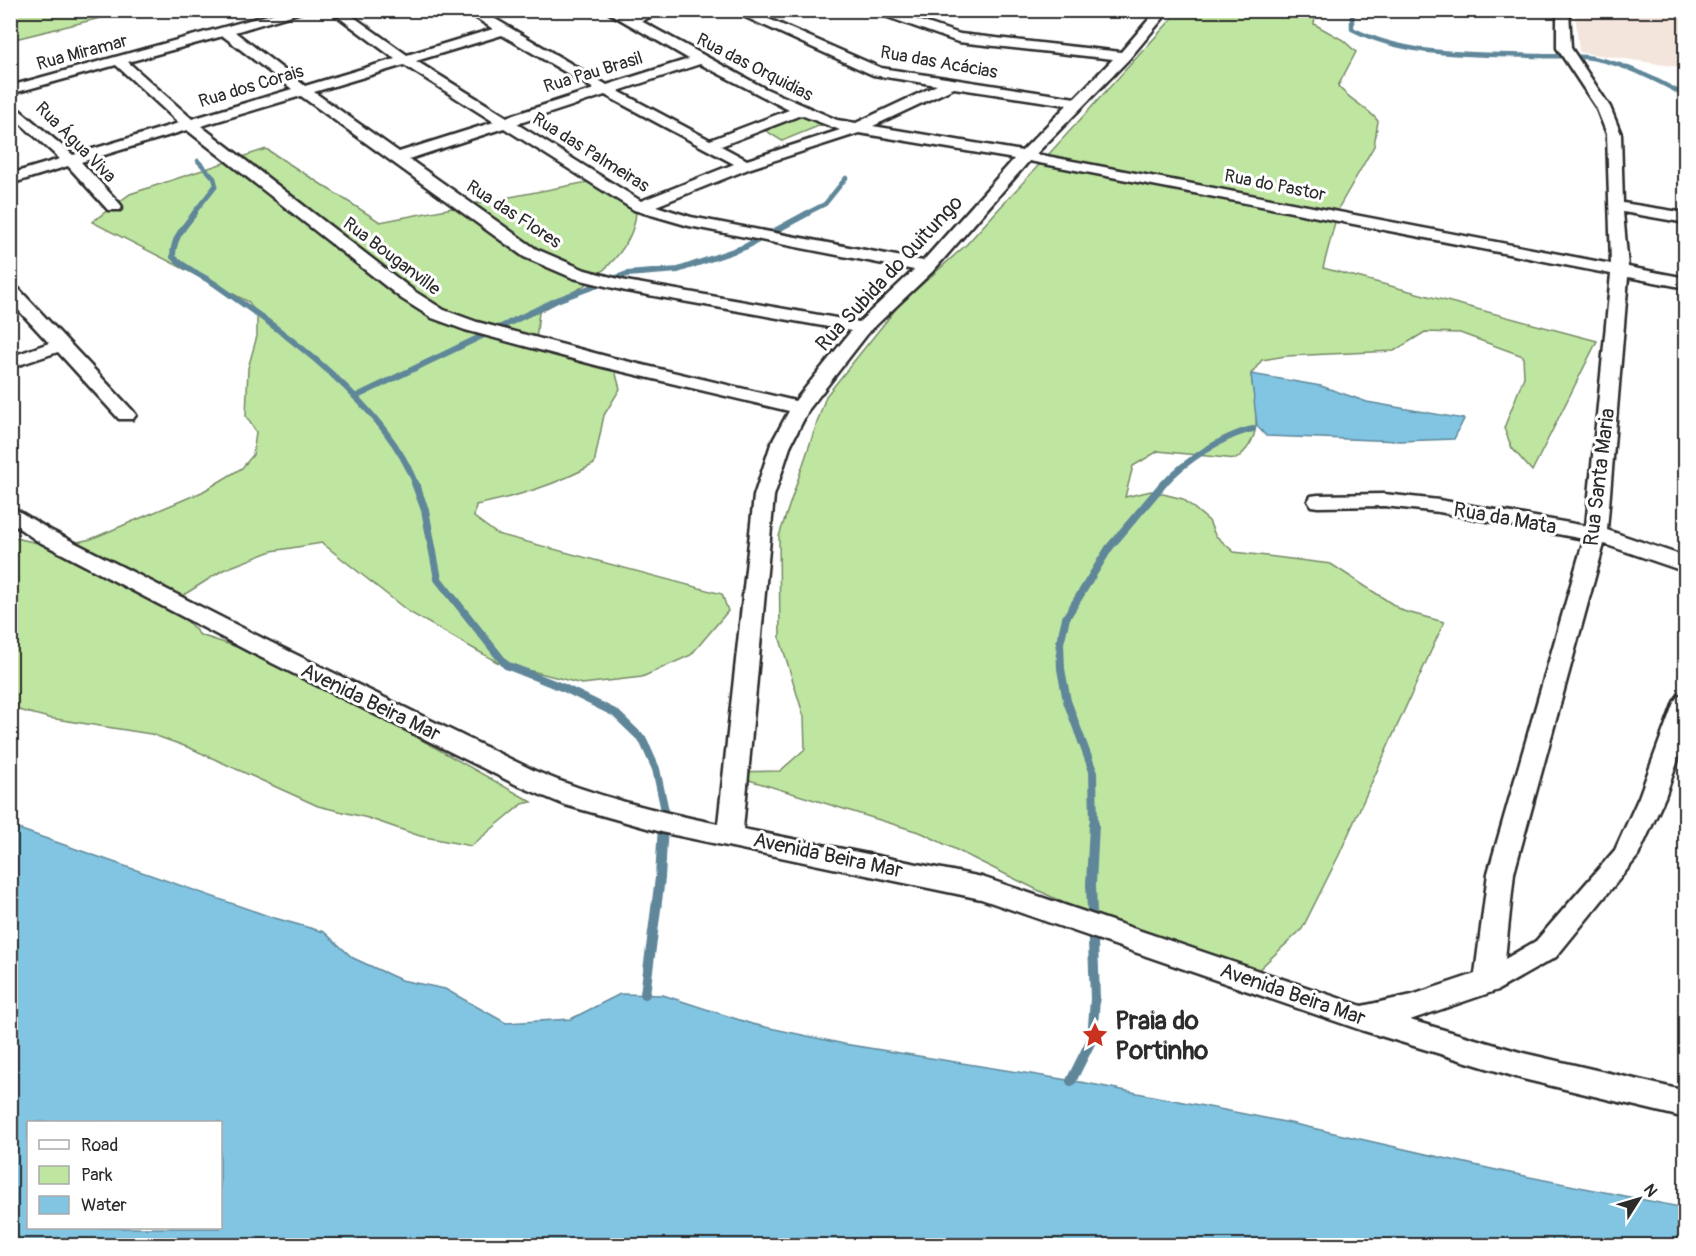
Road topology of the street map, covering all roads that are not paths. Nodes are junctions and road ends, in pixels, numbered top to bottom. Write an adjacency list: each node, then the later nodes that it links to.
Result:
1 (302, 10): 13 (street, Rua Miramar)
2 (335, 10): 15 (street, Rua das Palmeiras)
3 (495, 10): 10 (street)
4 (610, 10): 11 (street, Rua das Orquidias)
5 (660, 10): 11 (street)
6 (735, 10): 18 (street, Rua das Acácias)
7 (874, 10): 14 (street)
8 (1164, 10): 14 (street, Rua Subida do Quitungo)
9 (1563, 10): 34 (street, Rua Santa Maria)
10 (475, 13): 12 (street)
11 (630, 21): 17 (street, Rua das Orquidias)
12 (504, 30): 15 (street, Rua dos Corais); 19 (street)
13 (226, 32): 16 (street, Rua Miramar); 21 (street, Rua das Flores)
14 (1124, 56): 22 (street, Rua Subida do Quitungo)
15 (404, 59): 21 (street, Rua dos Corais); 25 (street, Rua das Palmeiras)
16 (118, 60): 20 (street, Rua Miramar); 26 (street, Rua Bouganville)
17 (699, 60): 19 (street, Rua Pau Brasil); 24 (street, Rua das Orquidias)
18 (951, 84): 22 (street, Rua das Acácias); 27 (street)
19 (604, 89): 25 (street, Rua Pau Brasil); 28 (street)
20 (10, 90)
21 (302, 90): 26 (street, Rua dos Corais); 30 (street, Rua das Flores)
22 (1076, 102): 29 (street, Rua Subida do Quitungo)
23 (10, 105): 31 (street, Rua Água Viva)
24 (802, 110): 27 (street, Rua das Orquidias); 28 (street)
25 (504, 121): 30 (street, Rua Pau Brasil); 36 (street, Rua das Palmeiras)
26 (190, 125): 31 (street, Rua dos Corais); 45 (street, Rua Bouganville)
27 (856, 129): 29 (street, Rua do Pastor); 32 (street)
28 (709, 145): 32 (street)
29 (1025, 156): 38 (street, Rua Subida do Quitungo); 39 (street, Rua do Pastor)
30 (397, 158): 42 (street, Rua das Flores)
31 (70, 160): 33 (street, Rua dos Corais); 35 (street, Rua Água Viva)
32 (746, 165): 36 (street)
33 (10, 179)
34 (1615, 206): 37 (street); 39 (street, Rua Santa Maria)
35 (114, 207)
36 (640, 207): 38 (street, Rua das Palmeiras)
37 (1686, 218)
38 (927, 267): 42 (street, Rua Subida do Quitungo)
39 (1620, 272): 40 (street, Rua do Pastor); 49 (street, Rua Santa Maria)
40 (1686, 283)
41 (10, 290): 43 (street)
42 (862, 328): 45 (street, Rua Subida do Quitungo)
43 (61, 345): 44 (street); 46 (street)
44 (10, 363)
45 (800, 408): 52 (street, Rua Subida do Quitungo)
46 (126, 416)
47 (1318, 501): 49 (street, Rua da Mata)
48 (10, 512): 52 (street, Avenida Beira Mar)
49 (1596, 534): 50 (street, Rua da Mata); 53 (street, Rua Santa Maria)
50 (1686, 565)
51 (1686, 702): 53 (street)
52 (730, 834): 54 (street, Avenida Beira Mar)
53 (1488, 982): 54 (street)
54 (1360, 1018): 55 (street, Avenida Beira Mar)
55 (1686, 1105)

